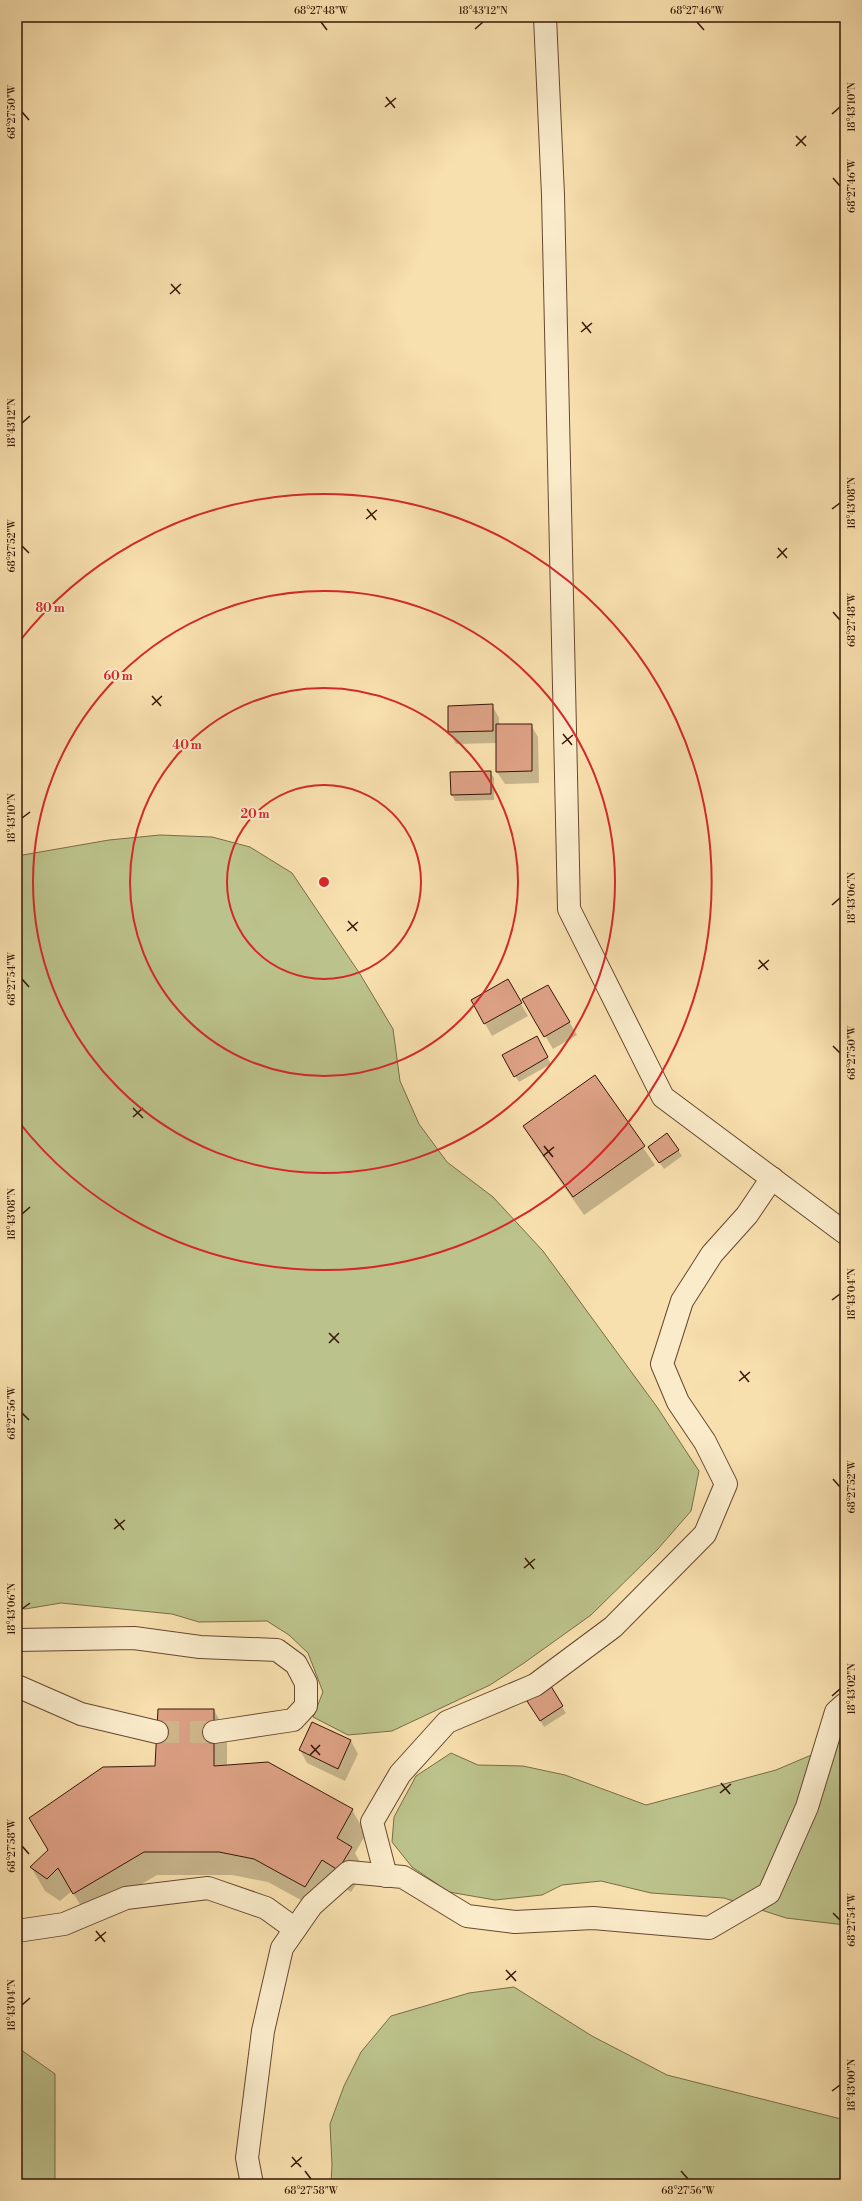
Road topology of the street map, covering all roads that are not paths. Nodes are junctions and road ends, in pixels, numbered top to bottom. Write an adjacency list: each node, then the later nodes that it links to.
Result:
1 (545, 17): 2 (street)
2 (772, 1178): 3 (street); 9 (street)
3 (845, 1234)
4 (17, 1640): 8 (street)
5 (17, 1686): 7 (street)
6 (845, 1704): 9 (street)
7 (157, 1732)
8 (214, 1732)
9 (386, 1876): 10 (street)
10 (295, 1929): 11 (street); 12 (street)
11 (17, 1931)
12 (252, 2184)

